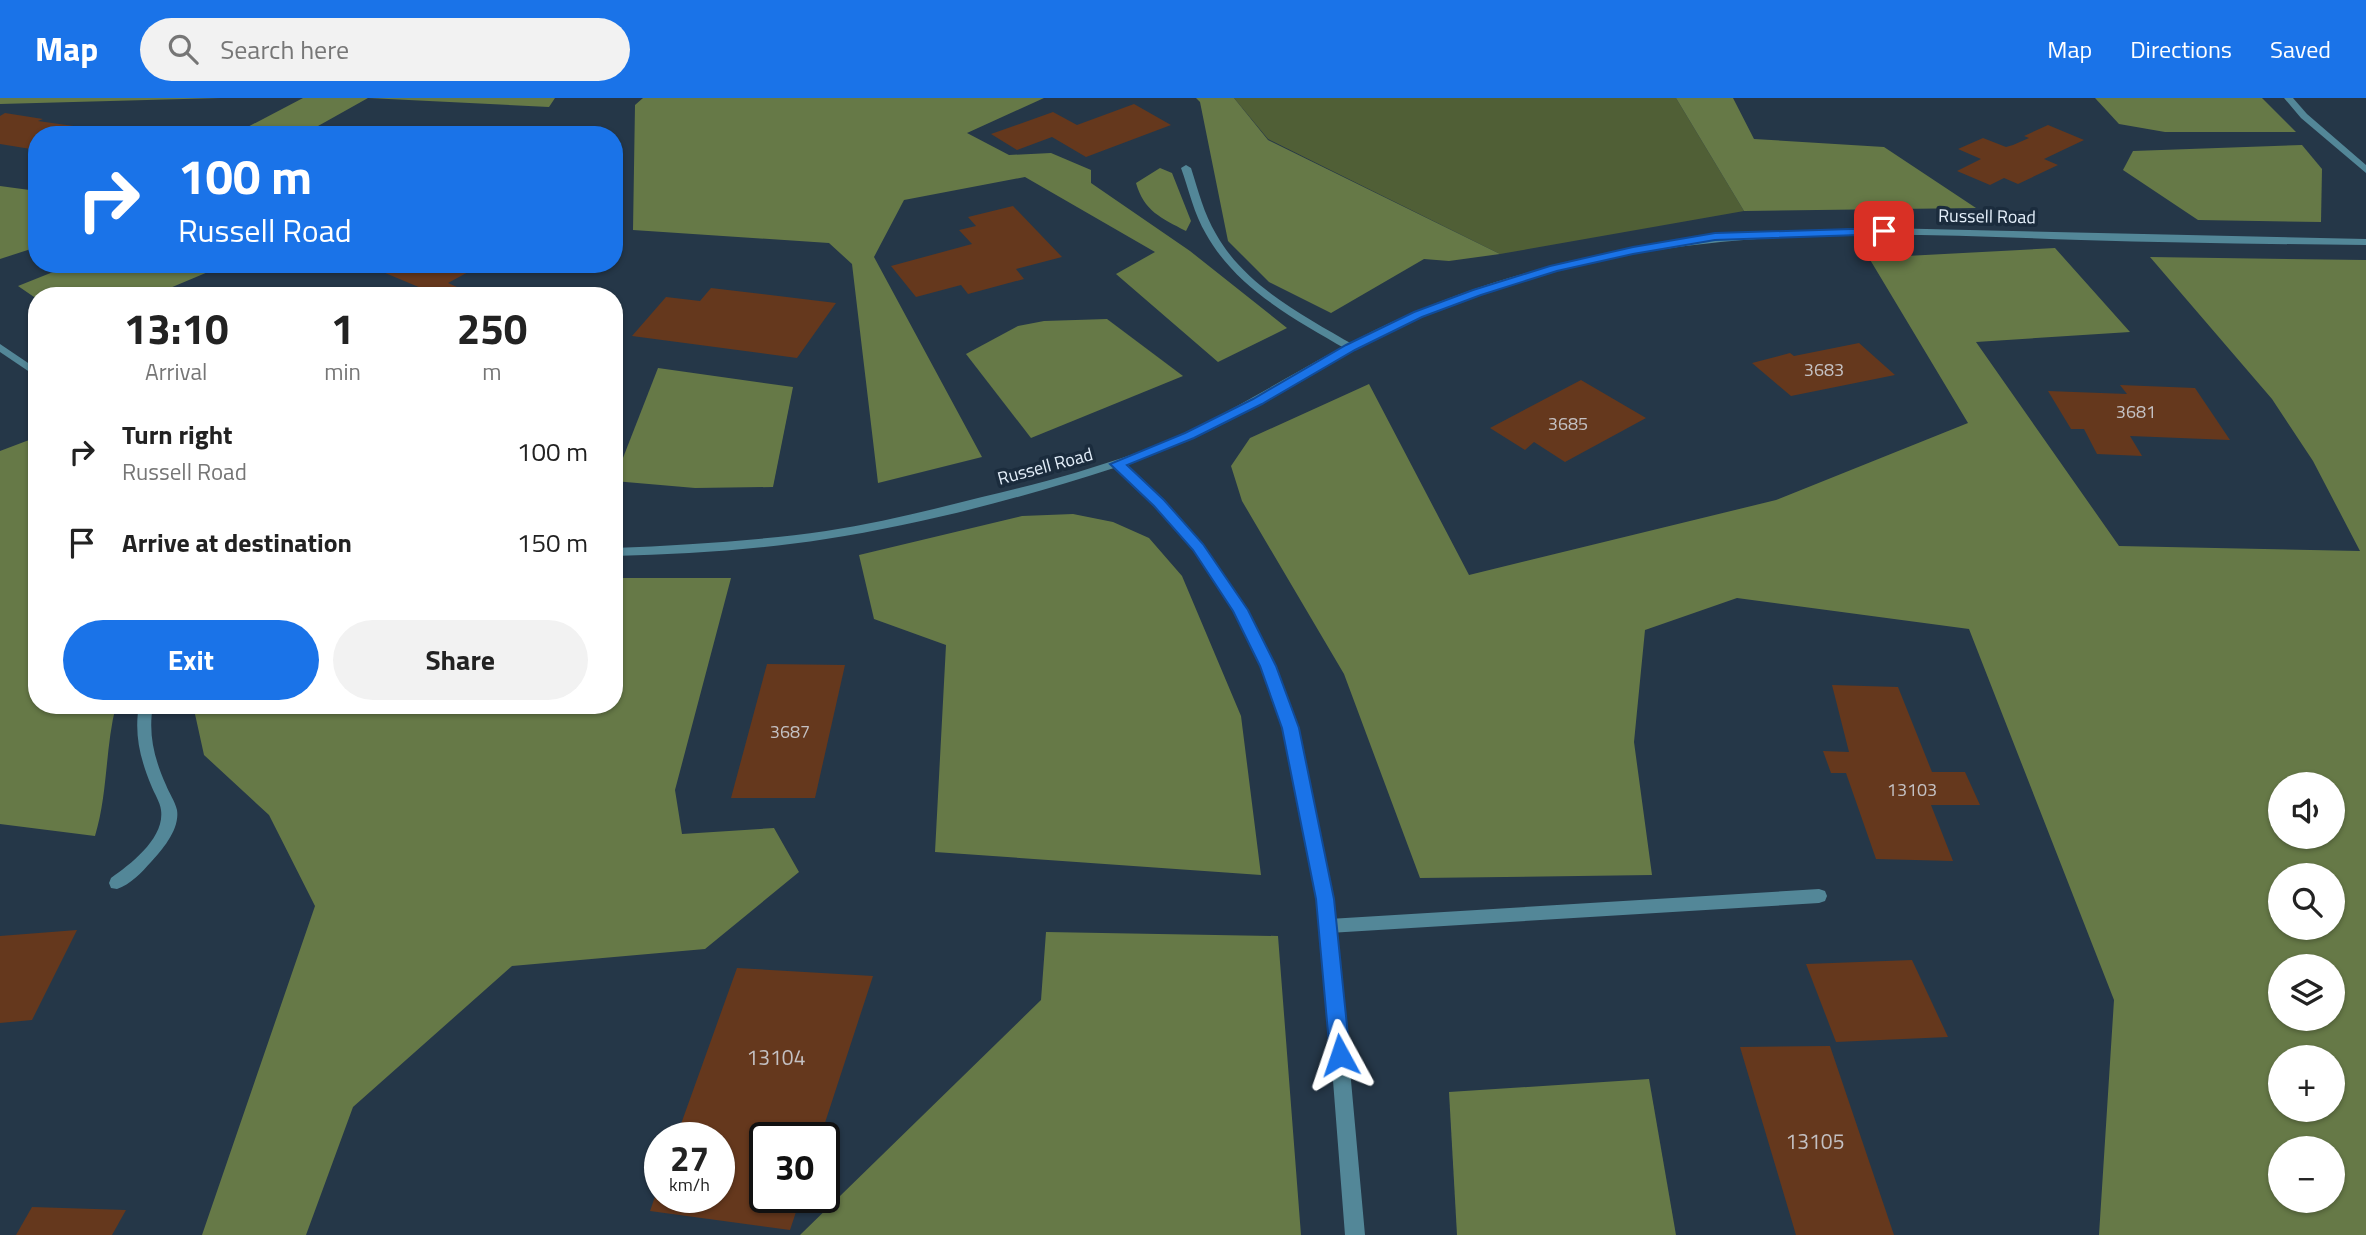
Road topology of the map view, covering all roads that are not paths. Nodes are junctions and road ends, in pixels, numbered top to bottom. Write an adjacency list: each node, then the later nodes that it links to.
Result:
1 (2287, 98): 3 (street)
2 (1186, 168): 6 (street)
3 (2366, 170)
4 (2366, 243): 6 (street, Russell Road)
5 (0, 347): 7 (street)
6 (1350, 347): 8 (street, Russell Road)
7 (28, 367)
8 (1117, 464): 9 (street, Russell Road); 13 (street)
9 (623, 552)
10 (144, 714): 11 (street)
11 (117, 883)
12 (1819, 896): 13 (street)
13 (1329, 926): 14 (street)
14 (1355, 1235)

